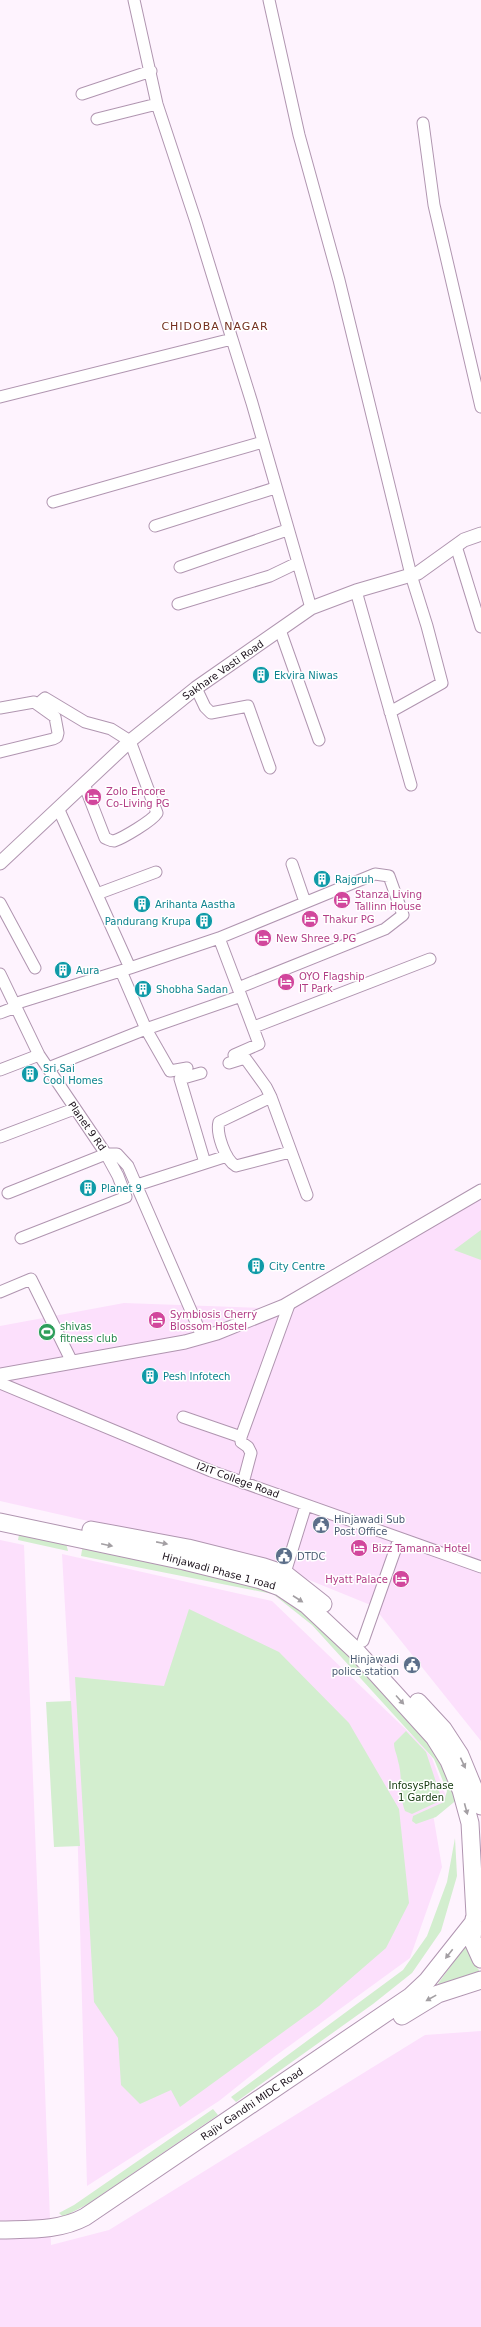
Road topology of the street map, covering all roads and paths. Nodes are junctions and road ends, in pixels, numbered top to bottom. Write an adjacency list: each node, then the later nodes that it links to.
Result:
1 (134, 0): 3 (street)
2 (269, 0): 20 (street)
3 (151, 72): 4 (street); 5 (street)
4 (82, 94)
5 (157, 104): 6 (street); 8 (street)
6 (97, 119)
7 (423, 123): 10 (street)
8 (232, 339): 9 (street); 11 (street)
9 (0, 397)
10 (481, 407)
11 (263, 442): 12 (street); 13 (street)
12 (275, 488): 14 (street); 15 (street)
13 (53, 502)
14 (155, 526)
15 (288, 530): 18 (street); 19 (street)
16 (481, 534): 17 (street, Sakhare Vasti Road)
17 (456, 546): 20 (street, Sakhare Vasti Road); 24 (street)
18 (297, 562): 22 (street); 23 (street)
19 (180, 567)
20 (411, 575): 21 (street, Sakhare Vasti Road); 29 (street)
21 (356, 591): 23 (street, Sakhare Vasti Road); 29 (street)
22 (178, 604)
23 (311, 608): 25 (street, Sakhare Vasti Road)
24 (481, 627)
25 (280, 630): 26 (street, Sakhare Vasti Road); 30 (street)
26 (196, 688): 31 (street, Sakhare Vasti Road); 33 (street)
27 (38, 704): 28 (street); 31 (street); 32 (street)
28 (0, 708)
29 (390, 712): 35 (street)
30 (319, 740)
31 (130, 741): 34 (street, Sakhare Vasti Road); 34 (street)
32 (0, 752)
33 (270, 768)
34 (84, 784): 36 (street, Sakhare Vasti Road)
35 (411, 786)
36 (58, 808): 37 (street, Sakhare Vasti Road); 40 (street)
37 (0, 863)
38 (292, 864): 41 (street)
39 (156, 872): 40 (street)
40 (96, 894): 46 (street)
41 (305, 902): 43 (street); 48 (street)
42 (0, 904): 45 (street)
43 (218, 938): 46 (street); 48 (street)
44 (430, 959): 51 (street)
45 (35, 968)
46 (125, 969): 49 (street); 52 (street)
47 (0, 974): 49 (street, Planet 9 Rd)
48 (239, 992): 51 (street); 52 (street)
49 (15, 1006): 50 (street); 53 (street, Planet 9 Rd)
50 (0, 1013)
51 (254, 1028): 58 (street)
52 (146, 1029): 54 (street); 55 (street)
53 (39, 1055): 54 (street, Planet 9 Rd); 56 (street)
54 (48, 1068): 59 (street, Planet 9 Rd)
55 (187, 1068)
56 (0, 1070)
57 (200, 1073): 64 (street)
58 (271, 1097): 61 (street); 63 (street)
59 (74, 1109): 60 (street); 62 (street, Planet 9 Rd)
60 (0, 1137)
61 (290, 1152): 63 (street); 70 (street)
62 (106, 1154): 65 (street, Planet 9 Rd); 66 (street); 69 (street)
63 (227, 1156): 64 (street)
64 (205, 1164): 67 (street)
65 (132, 1174): 66 (street); 67 (street, Planet 9 Rd)
66 (118, 1176): 71 (street)
67 (137, 1185): 74 (street, Planet 9 Rd)
68 (481, 1191): 73 (street)
69 (8, 1193)
70 (307, 1195)
71 (21, 1238)
72 (0, 1292): 75 (street)
73 (290, 1302): 74 (street); 79 (street)
74 (202, 1336): 75 (street)
75 (72, 1362): 76 (street)
76 (0, 1375)
77 (0, 1383): 80 (street, I2IT College Road)
78 (183, 1417): 79 (street)
79 (241, 1437): 80 (street)
80 (244, 1483): 81 (street, I2IT College Road)
81 (306, 1505): 84 (street, I2IT College Road); 86 (street)
82 (0, 1510): 86 (main road, Hinjawadi Phase 1 road, one-way to 86)
83 (0, 1522): 86 (main road, Hinjawadi Phase 1 road, one-way to 86)
84 (400, 1539): 85 (street, I2IT College Road); 87 (street)
85 (481, 1567)
86 (283, 1580): 87 (main road, Hinjawadi Phase 1 road, one-way to 87)
87 (359, 1646): 88 (main road, Hinjawadi Phase 1 road, one-way to 88); 89 (main road, Hinjawadi Phase 1 road, one-way to 89)
88 (481, 1806)
89 (476, 1915): 90 (main road, Hinjawadi Phase 1 road); 92 (main road, Rajiv Gandhi MIDC Road, one-way to 92)
90 (481, 1959)
91 (481, 1980): 93 (main road, Rajiv Gandhi MIDC Road, one-way to 93)
92 (0, 2230)
93 (0, 2240)

